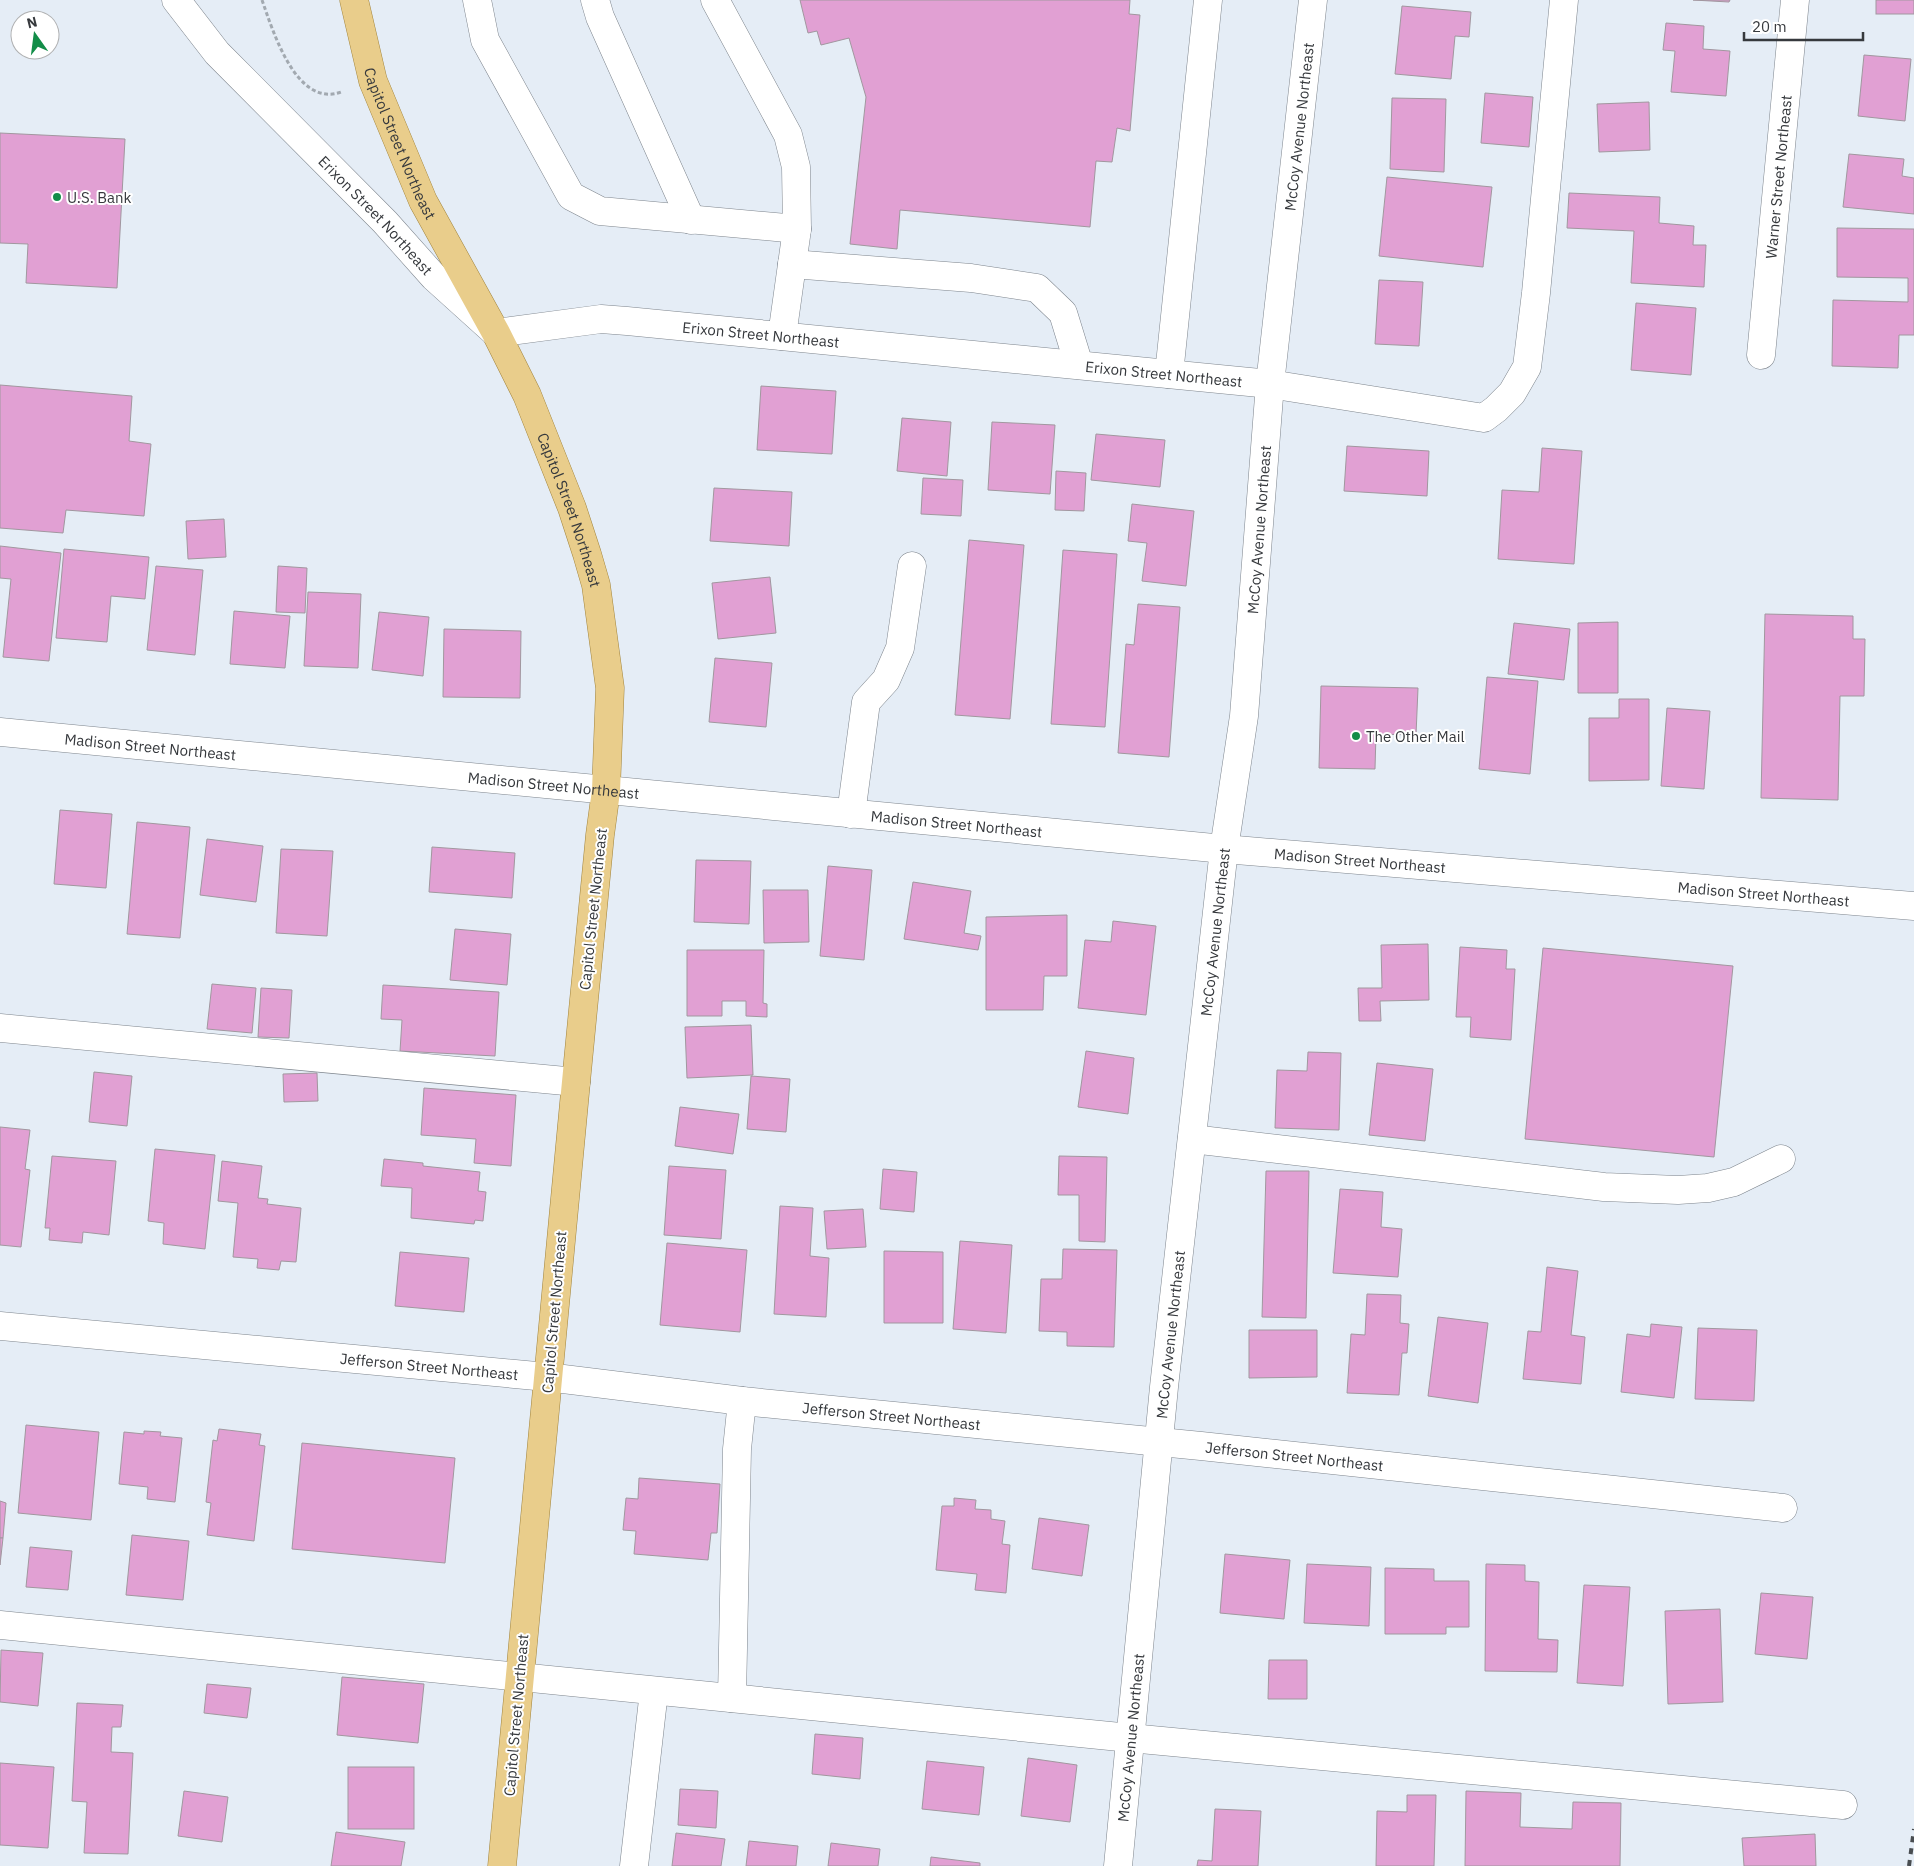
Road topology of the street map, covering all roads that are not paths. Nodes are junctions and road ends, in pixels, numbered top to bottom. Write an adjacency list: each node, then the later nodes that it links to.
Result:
1 (176, 0): 13 (street, Erixon Street Northeast)
2 (354, 0): 13 (main road, Capitol Street Northeast)
3 (478, 0): 10 (street)
4 (595, 0): 10 (street)
5 (715, 0): 11 (street)
6 (1208, 0): 17 (street)
7 (1313, 0): 18 (street, McCoy Avenue Northeast)
8 (1564, 0): 18 (street, Erixon Street Northeast)
9 (1794, 0): 15 (street, Warner Street Northeast)
10 (691, 220): 11 (street)
11 (797, 229): 12 (street)
12 (792, 264): 14 (street); 16 (street)
13 (496, 333): 14 (street, Erixon Street Northeast); 21 (main road, Capitol Street Northeast)
14 (782, 336): 16 (street, Erixon Street Northeast)
15 (1761, 354)
16 (1079, 365): 17 (street, Erixon Street Northeast)
17 (1169, 374): 18 (street, Erixon Street Northeast)
18 (1270, 384): 23 (street, McCoy Avenue Northeast)
19 (912, 566): 22 (street)
20 (0, 732): 21 (street, Madison Street Northeast)
21 (606, 790): 22 (street, Madison Street Northeast); 26 (main road, Capitol Street Northeast)
22 (851, 814): 23 (street, Madison Street Northeast)
23 (1224, 849): 24 (street, Madison Street Northeast); 27 (street, McCoy Avenue Northeast)
24 (1914, 906)
25 (0, 1028): 26 (street)
26 (576, 1082): 30 (main road, Capitol Street Northeast)
27 (1192, 1140): 28 (street); 32 (street, McCoy Avenue Northeast)
28 (1781, 1159)
29 (0, 1326): 30 (street, Jefferson Street Northeast)
30 (548, 1377): 31 (street, Jefferson Street Northeast); 35 (main road, Capitol Street Northeast)
31 (742, 1400): 32 (street, Jefferson Street Northeast); 37 (street)
32 (1158, 1442): 33 (street, Jefferson Street Northeast); 38 (street, McCoy Avenue Northeast)
33 (1783, 1508)
34 (0, 1625): 35 (street)
35 (519, 1678): 36 (street); 40 (main road, Capitol Street Northeast)
36 (654, 1691): 37 (street); 41 (street)
37 (732, 1698): 38 (street)
38 (1130, 1738): 39 (street); 42 (street, McCoy Avenue Northeast)
39 (1843, 1805)
40 (502, 1866)
41 (634, 1866)
42 (1118, 1866)

